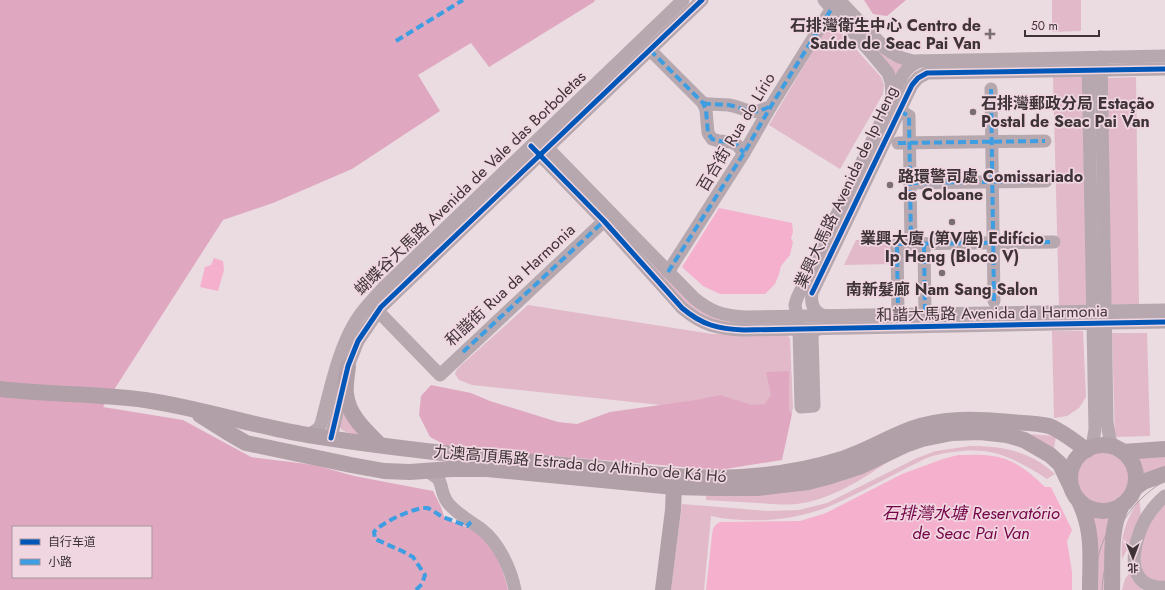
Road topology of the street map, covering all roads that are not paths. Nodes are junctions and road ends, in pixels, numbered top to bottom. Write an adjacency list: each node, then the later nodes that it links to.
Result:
1 (683, 0): 17 (street, 蝴蝶谷大馬路 Avenida de Vale das Borboletas)
2 (702, 0): 4 (street, 蝴蝶谷大馬路 Avenida de Vale das Borboletas)
3 (832, 3): 6 (street); 10 (street); 12 (street, 百合街 Rua do Lírio)
4 (650, 50): 11 (street); 17 (street, 蝴蝶谷大馬路 Avenida de Vale das Borboletas)
5 (1165, 56): 7 (street)
6 (921, 61): 7 (street); 10 (street, 業興大馬路 Avenida de Ip Heng)
7 (1095, 64): 8 (street); 13 (street, 業興大馬路 Avenida de Ip Heng); 36 (street)
8 (1165, 69)
9 (991, 89): 15 (street)
10 (892, 99): 28 (street, 業興大馬路 Avenida de Ip Heng)
11 (704, 103): 12 (street); 18 (street)
12 (771, 106): 18 (street, 百合街 Rua do Lírio)
13 (900, 111): 16 (street); 34 (street, 業興大馬路 Avenida de Ip Heng)
14 (1045, 141): 15 (street)
15 (992, 142): 16 (street); 20 (street)
16 (903, 143): 21 (street)
17 (540, 147): 22 (street, 和諧大馬路 Avenida da Harmonia); 27 (street, 和諧大馬路 Avenida da Harmonia); 30 (street, 蝴蝶谷大馬路 Avenida de Vale das Borboletas)
18 (744, 153): 27 (street, 百合街 Rua do Lírio)
19 (1046, 181): 20 (street)
20 (992, 182): 21 (street); 24 (street)
21 (910, 183): 25 (street)
22 (604, 221): 30 (street, 和諧街 Rua da Harmonia); 38 (street, 和諧大馬路 Avenida da Harmonia)
23 (1054, 242): 24 (street)
24 (993, 243): 26 (street); 29 (street)
25 (911, 244): 26 (street); 33 (street)
26 (924, 244): 32 (street)
27 (668, 272): 35 (street, 和諧大馬路 Avenida da Harmonia)
28 (797, 298): 35 (street); 38 (street)
29 (994, 301)
30 (374, 307): 40 (street, 蝴蝶谷大馬路 Avenida de Vale das Borboletas); 44 (street, 蝴蝶谷大馬路 Avenida de Vale das Borboletas)
31 (1165, 310): 36 (street, 和諧大馬路 Avenida da Harmonia)
32 (925, 314): 33 (street, 和諧大馬路 Avenida da Harmonia); 36 (street, 和諧大馬路 Avenida da Harmonia)
33 (898, 315): 34 (street, 和諧大馬路 Avenida da Harmonia)
34 (830, 316): 38 (street, 和諧大馬路 Avenida da Harmonia)
35 (774, 317): 38 (street, 和諧大馬路 Avenida da Harmonia)
36 (1099, 317): 37 (street, 和諧大馬路 Avenida da Harmonia); 39 (street, 和諧大馬路 Avenida da Harmonia); 48 (street); 49 (street)
37 (1165, 322)
38 (798, 323): 39 (street, 和諧大馬路 Avenida da Harmonia); 39 (street)
39 (819, 329)
40 (348, 366): 45 (street, 蝴蝶谷大馬路 Avenida de Vale das Borboletas); 46 (main road)
41 (0, 389): 42 (main road, 九澳高頂馬路 Estrada do Altinho de Ká Hó)
42 (181, 407): 43 (main road, 九澳高頂馬路 Estrada do Altinho de Ká Hó); 47 (main road, 九澳高頂馬路 Estrada do Altinho de Ká Hó)
43 (255, 425): 44 (main road, 九澳高頂馬路 Estrada do Altinho de Ká Hó); 47 (main road)
44 (309, 435): 45 (main road, 九澳高頂馬路 Estrada do Altinho de Ká Hó)
45 (330, 438): 46 (main road, 九澳高頂馬路 Estrada do Altinho de Ká Hó); 51 (main road)
46 (379, 444): 48 (main road, 九澳高頂馬路 Estrada do Altinho de Ká Hó)
47 (276, 449): 51 (main road, 九澳高頂馬路 Estrada do Altinho de Ká Hó)
48 (1089, 449): 49 (main road); 56 (main road)
49 (1119, 450): 50 (main road); 55 (main road)
50 (1165, 450)
51 (387, 471): 52 (main road, 九澳高頂馬路 Estrada do Altinho de Ká Hó)
52 (427, 471): 54 (main road, 九澳高頂馬路 Estrada do Altinho de Ká Hó); 60 (street)
53 (1165, 474): 55 (main road)
54 (674, 487): 56 (main road, 九澳高頂馬路 Estrada do Altinho de Ká Hó); 61 (main road)
55 (1135, 488): 58 (main road)
56 (1076, 495): 58 (main road); 62 (main road, 九澳高頂馬路 Estrada do Altinho de Ká Hó)
57 (1165, 496): 59 (street)
58 (1122, 505): 63 (main road)
59 (1165, 587)
60 (515, 590)
61 (663, 590)
62 (1090, 590)
63 (1112, 590)

